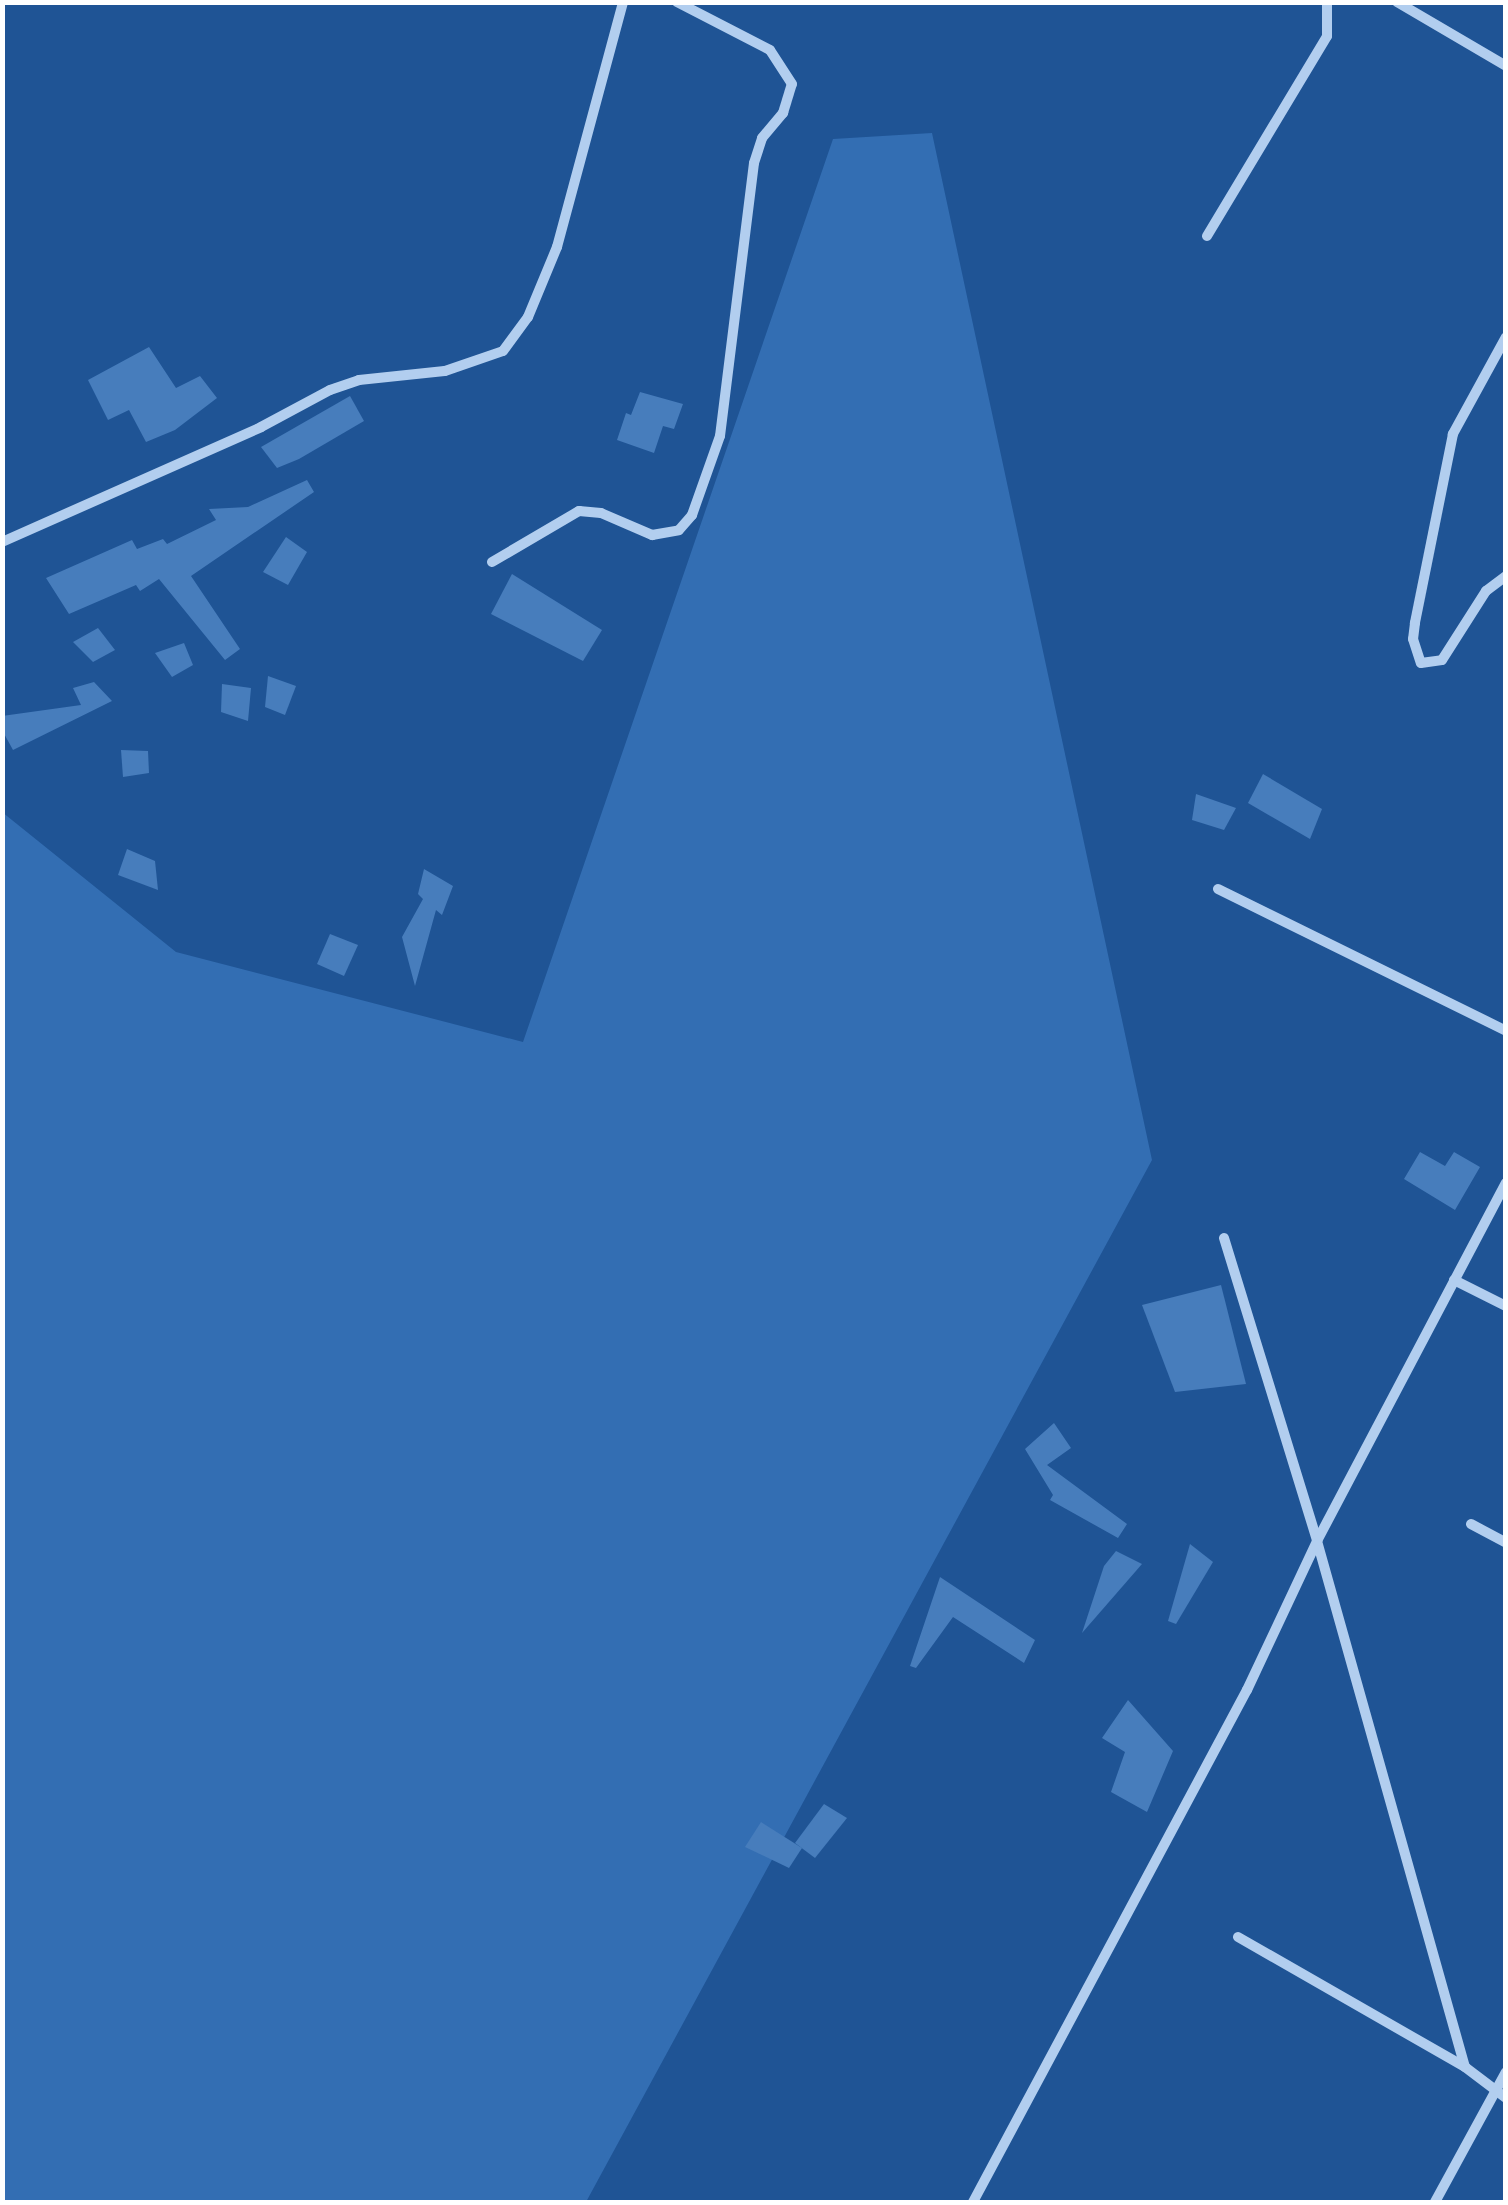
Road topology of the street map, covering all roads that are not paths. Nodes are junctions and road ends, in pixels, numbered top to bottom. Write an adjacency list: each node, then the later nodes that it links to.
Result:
1 (623, 2): 8 (street)
2 (677, 2): 9 (street)
3 (1327, 2): 6 (street)
4 (1398, 2): 5 (street)
5 (1506, 66)
6 (1207, 236)
7 (1506, 337): 10 (street)
8 (2, 542)
9 (492, 562)
10 (1506, 576)
11 (1218, 889): 12 (street)
12 (1506, 1030)
13 (1506, 1183): 15 (street)
14 (1224, 1238): 18 (street)
15 (1454, 1280): 16 (street); 18 (street)
16 (1506, 1306)
17 (1471, 1524): 19 (street)
18 (1317, 1542): 21 (street); 24 (street)
19 (1506, 1543)
20 (1238, 1937): 21 (street)
21 (1464, 2067): 23 (street)
22 (1506, 2072): 23 (street)
23 (1500, 2094): 25 (street)
24 (972, 2202)
25 (1436, 2202)

